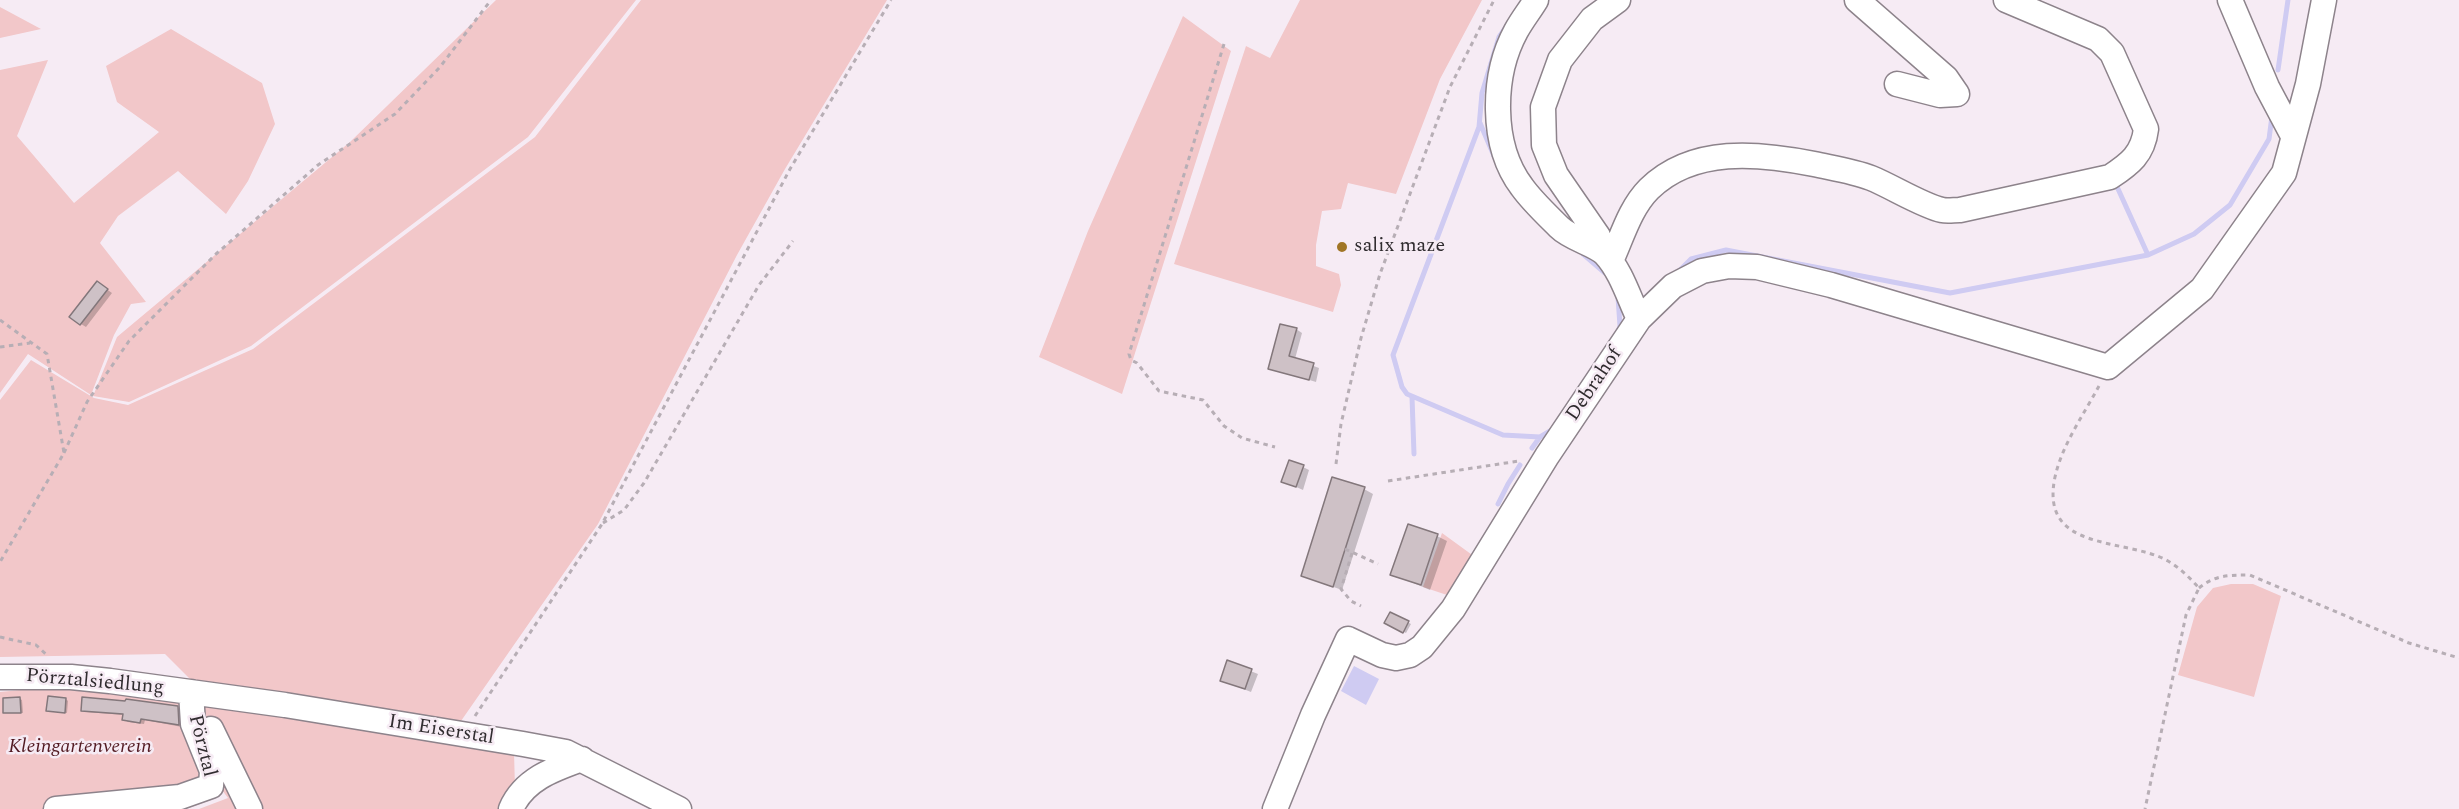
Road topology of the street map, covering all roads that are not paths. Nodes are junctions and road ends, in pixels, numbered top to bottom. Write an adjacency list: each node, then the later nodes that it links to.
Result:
1 (1536, 0): 9 (street)
2 (1618, 0): 9 (street)
3 (1857, 0): 7 (street)
4 (2006, 0): 9 (street)
5 (2230, 0): 8 (street)
6 (2324, 0): 8 (street)
7 (1897, 84)
8 (2293, 136): 10 (street, Debrahof)
9 (1607, 256): 10 (street)
10 (1639, 319): 18 (street, Debrahof)
11 (0, 678): 12 (street, Pörztalsiedlung)
12 (197, 693): 13 (street, Im Eiserstal); 14 (street, Pörztal); 15 (street)
13 (582, 759): 16 (street); 17 (street, Im Eiserstal)
14 (56, 809)
15 (250, 809)
16 (512, 809)
17 (679, 809)
18 (1275, 809)

